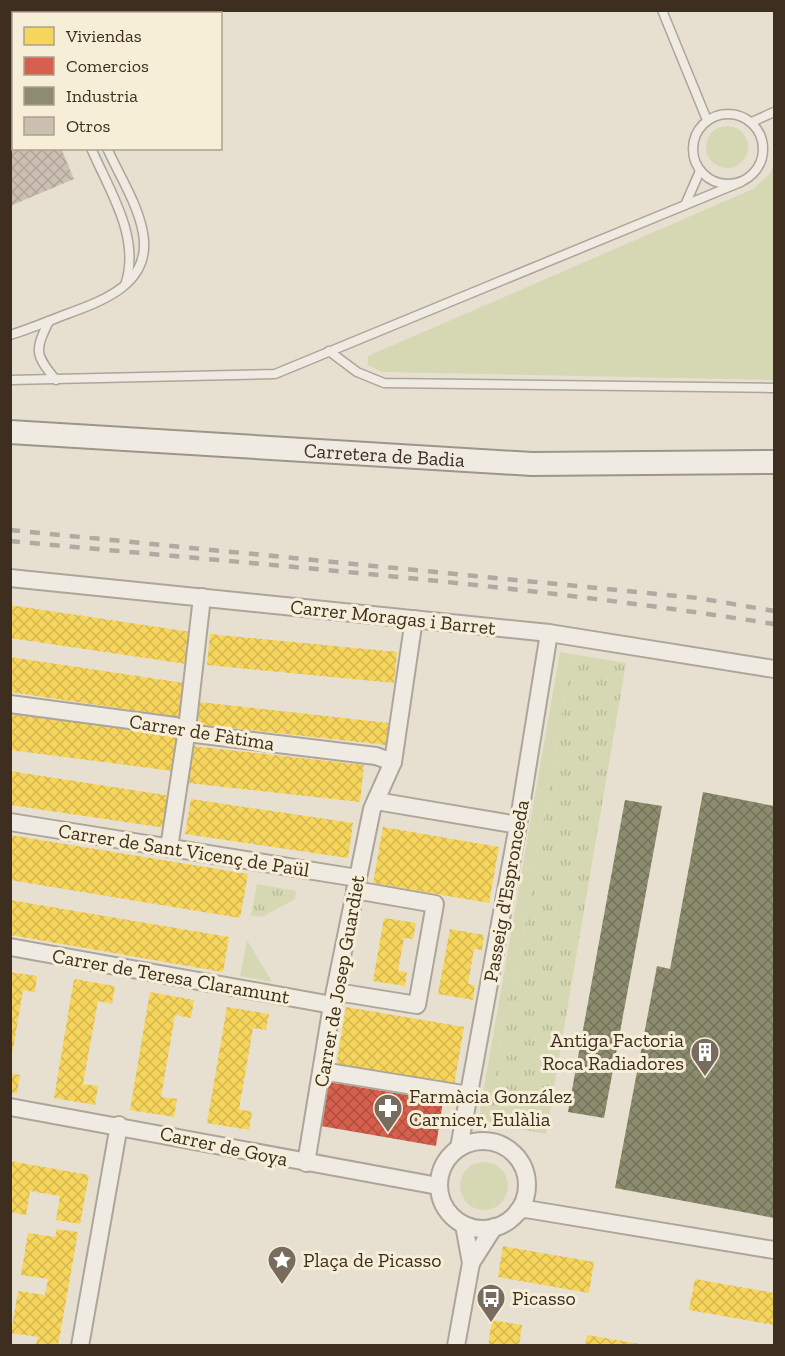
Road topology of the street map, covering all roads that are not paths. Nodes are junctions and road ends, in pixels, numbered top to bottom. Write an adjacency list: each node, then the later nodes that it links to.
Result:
1 (662, 10): 3 (lane)
2 (774, 112): 4 (lane)
3 (707, 120): 4 (lane); 7 (lane)
4 (752, 122): 8 (lane)
5 (93, 150): 10 (lane)
6 (107, 150): 10 (lane)
7 (700, 171): 8 (lane); 9 (lane)
8 (741, 182): 9 (lane)
9 (685, 205): 13 (lane)
10 (125, 285): 11 (lane)
11 (49, 321): 12 (lane); 15 (lane)
12 (10, 335)
13 (329, 351): 15 (lane); 16 (lane)
14 (10, 380): 15 (lane)
15 (56, 380)
16 (774, 388)
17 (10, 432): 18 (street, Carretera de Badia)
18 (771, 460)
19 (10, 578): 20 (street, Carrer Moragas i Barret)
20 (202, 597): 21 (street, Carrer Moragas i Barret); 25 (street)
21 (414, 619): 22 (street, Carrer Moragas i Barret); 26 (street, Carrer de Josep Guardiet)
22 (549, 633): 23 (street, Carrer Moragas i Barret); 29 (street, Passeig d'Espronceda)
23 (774, 669)
24 (10, 704): 25 (street, Carrer de Fàtima)
25 (187, 729): 26 (street, Carrer de Fàtima); 30 (street)
26 (393, 762): 27 (street, Carrer de Josep Guardiet)
27 (376, 801): 29 (street); 31 (street, Carrer de Josep Guardiet)
28 (10, 822): 30 (street, Carrer de Sant Vicenç de Paül)
29 (518, 825): 35 (street, Passeig d'Espronceda)
30 (169, 848): 31 (street, Carrer de Sant Vicenç de Paül)
31 (356, 884): 33 (street, Carrer de Josep Guardiet); 33 (street, Carrer de Sant Vicenç de Paül)
32 (10, 947): 33 (street, Carrer de Teresa Claramunt)
33 (334, 998): 34 (street, Carrer de Josep Guardiet)
34 (322, 1071): 35 (street); 39 (street, Carrer de Josep Guardiet)
35 (470, 1095): 38 (street, Passeig d'Espronceda)
36 (10, 1107): 37 (street, Carrer de Goya)
37 (119, 1125): 39 (street, Carrer de Goya); 46 (street)
38 (459, 1148): 40 (street); 41 (street)
39 (306, 1163): 40 (street, Carrer de Goya)
40 (438, 1186): 42 (street)
41 (518, 1211): 43 (street); 44 (street)
42 (464, 1224): 43 (street); 45 (street)
43 (494, 1227): 45 (street)
44 (774, 1250)
45 (471, 1263): 47 (street)
46 (80, 1346)
47 (456, 1346)

